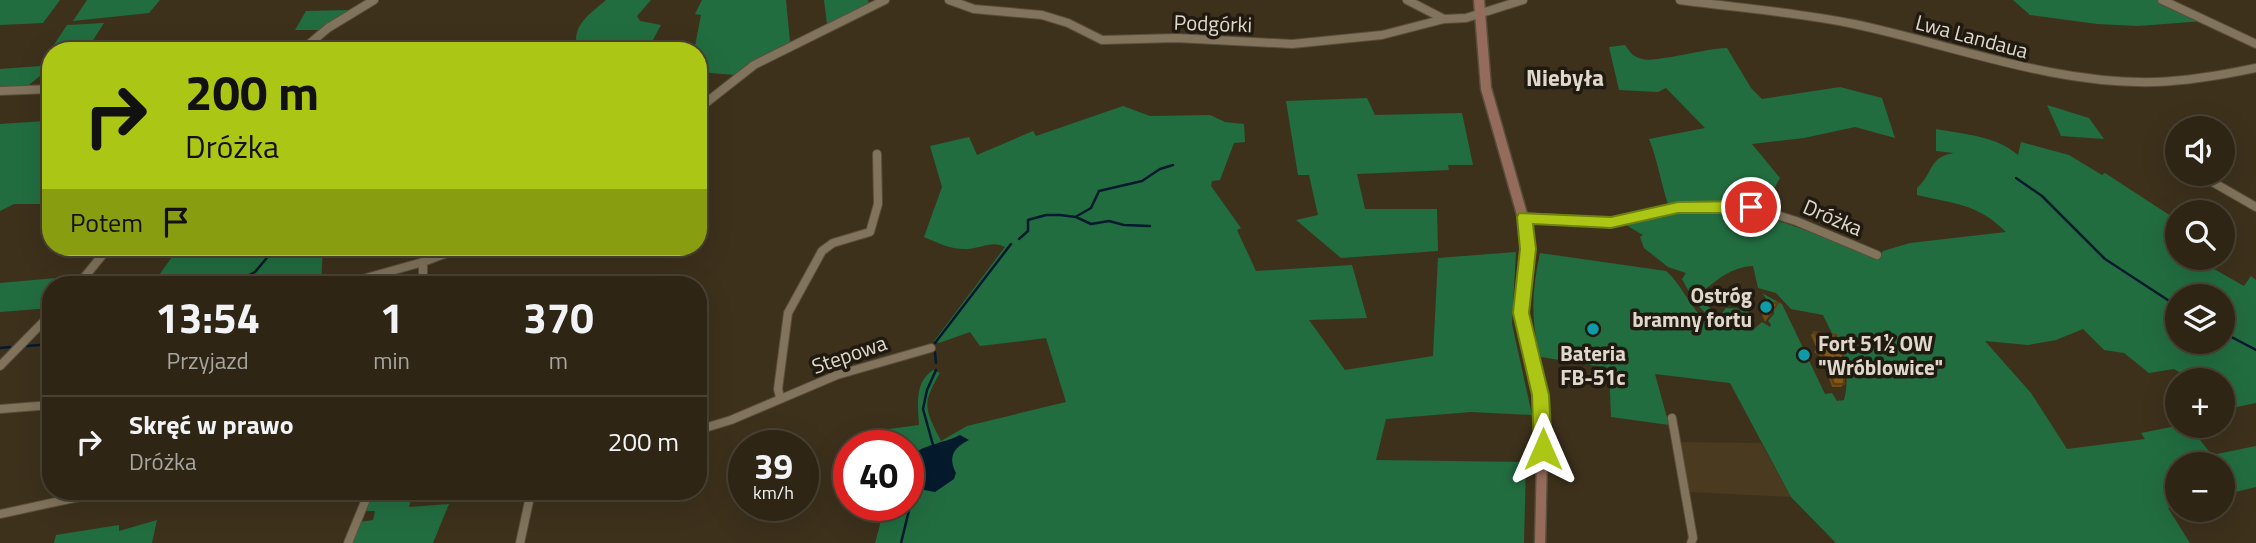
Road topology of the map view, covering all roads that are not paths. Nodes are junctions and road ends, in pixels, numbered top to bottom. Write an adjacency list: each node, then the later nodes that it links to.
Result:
1 (373, 0): 11 (street)
2 (885, 0): 16 (street)
3 (950, 0): 10 (street, Podgórki)
4 (1407, 0): 10 (street)
5 (1479, 0): 9 (street)
6 (1522, 0): 9 (street)
7 (1680, 0): 13 (street, Lwa Landaua)
8 (2162, 0): 12 (street)
9 (1479, 14): 10 (street, Podgórki); 20 (street)
10 (1444, 19)
11 (312, 42)
12 (2256, 44)
13 (2256, 68)
14 (42, 89): 15 (street)
15 (0, 91)
16 (707, 102)
17 (877, 154): 31 (street, Stepowa)
18 (2219, 186): 19 (street)
19 (2256, 207)
20 (1525, 217): 21 (street, Dróżka); 42 (street)
21 (1877, 255)
22 (102, 256): 25 (street)
23 (439, 256): 24 (street)
24 (423, 262): 26 (street); 27 (street)
25 (85, 276)
26 (373, 276)
27 (423, 276)
28 (42, 323): 30 (street)
29 (931, 348): 31 (street, Stepowa)
30 (0, 366)
31 (780, 397): 35 (street, Stepowa)
32 (42, 406): 33 (street)
33 (0, 409)
34 (1672, 418): 43 (street)
35 (707, 427)
36 (65, 500): 39 (street)
37 (366, 500): 40 (street)
38 (529, 500): 41 (street)
39 (0, 514)
40 (348, 543)
41 (520, 543)
42 (1540, 543)
43 (1691, 543)

